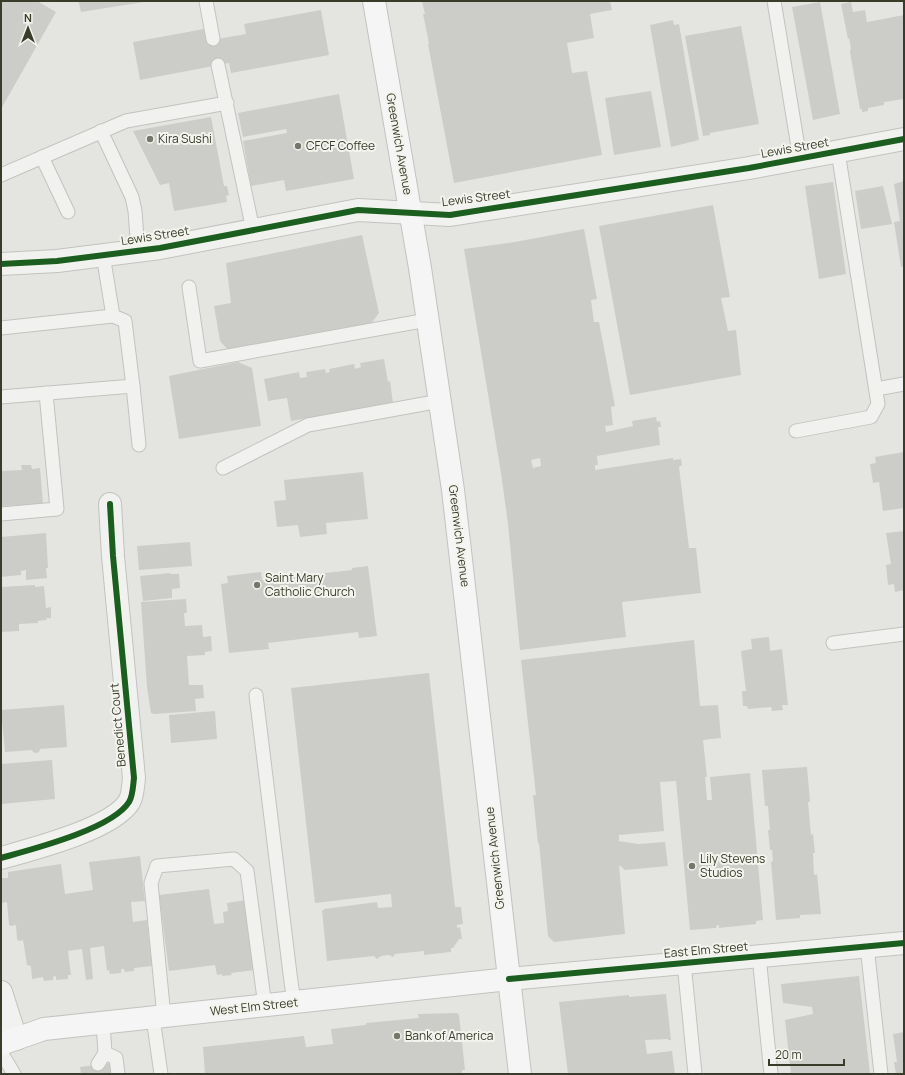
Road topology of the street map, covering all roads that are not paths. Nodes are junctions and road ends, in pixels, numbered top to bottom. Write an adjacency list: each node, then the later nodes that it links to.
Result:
1 (206, 1): 4 (lane)
2 (374, 1): 14 (main road, Greenwich Avenue)
3 (774, 1): 11 (lane)
4 (213, 39)
5 (218, 65): 6 (lane)
6 (227, 103): 7 (lane); 15 (lane)
7 (101, 131): 10 (lane); 16 (lane)
8 (904, 139): 9 (street, Lewis Street)
9 (838, 152): 11 (street, Lewis Street); 25 (lane)
10 (42, 157): 12 (lane); 13 (lane)
11 (800, 159): 14 (street, Lewis Street)
12 (1, 175)
13 (68, 212)
14 (411, 212): 15 (street, Lewis Street); 21 (main road, Greenwich Avenue)
15 (253, 230): 16 (street, Lewis Street)
16 (138, 251): 17 (street, Lewis Street)
17 (103, 255): 18 (street, Lewis Street); 20 (lane)
18 (1, 264)
19 (189, 287): 21 (lane)
20 (113, 316): 22 (lane); 24 (lane)
21 (427, 320): 28 (main road, Greenwich Avenue)
22 (1, 328)
23 (904, 384): 25 (lane)
24 (133, 386): 26 (lane); 30 (lane)
25 (876, 389): 29 (lane)
26 (46, 393): 27 (lane); 33 (lane)
27 (1, 397)
28 (440, 401): 31 (lane); 42 (main road, Greenwich Avenue)
29 (796, 431)
30 (140, 445)
31 (223, 468)
32 (110, 504): 37 (street, Benedict Court)
33 (1, 514)
34 (904, 634): 35 (lane)
35 (833, 643)
36 (256, 695): 44 (lane)
37 (1, 858)
38 (904, 943): 39 (street, East Elm Street)
39 (867, 946): 40 (street, East Elm Street); 57 (lane)
40 (759, 956): 41 (street, East Elm Street); 56 (lane)
41 (684, 963): 42 (street, East Elm Street); 55 (lane)
42 (509, 979): 44 (main road, West Elm Street); 54 (main road, Greenwich Avenue)
43 (1, 992): 48 (street)
44 (294, 1003): 45 (main road, West Elm Street)
45 (265, 1006): 46 (main road, West Elm Street); 46 (lane)
46 (158, 1017): 47 (main road, West Elm Street); 53 (lane)
47 (103, 1023): 48 (main road, West Elm Street); 49 (lane)
48 (6, 1045): 51 (lane)
49 (105, 1053): 50 (lane); 52 (lane)
50 (98, 1064)
51 (14, 1074)
52 (118, 1074)
53 (161, 1074)
54 (520, 1074)
55 (695, 1074)
56 (771, 1074)
57 (881, 1074)

